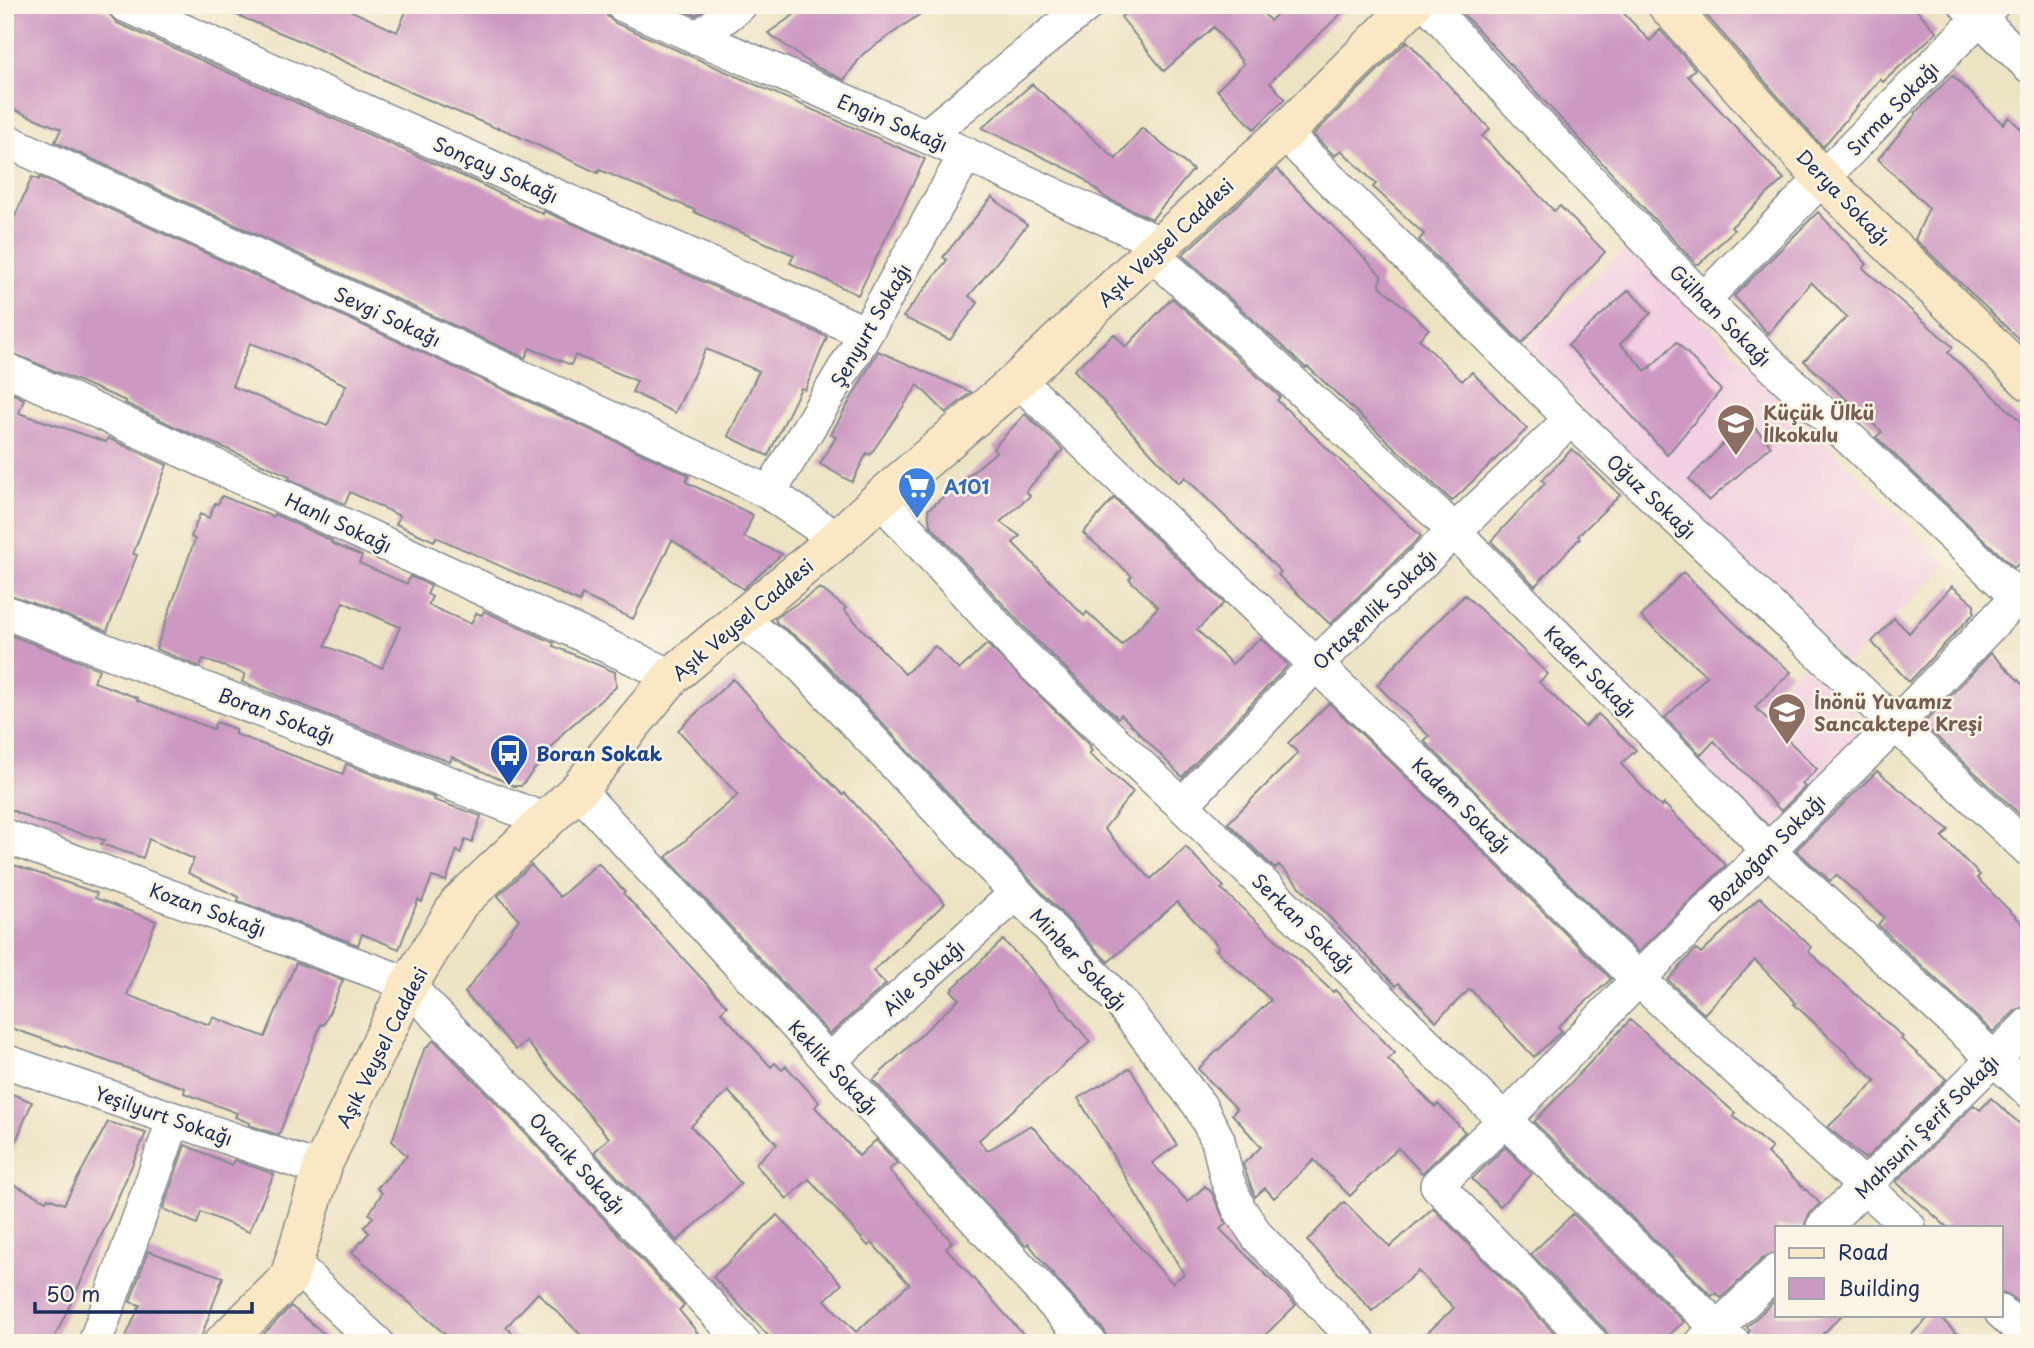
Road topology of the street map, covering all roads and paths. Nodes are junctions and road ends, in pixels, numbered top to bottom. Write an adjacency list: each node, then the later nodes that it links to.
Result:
1 (125, 5): 18 (street, Sonçay Sokağı)
2 (623, 5): 9 (street, Engin Sokağı)
3 (740, 5): 9 (street)
4 (1087, 5): 12 (street)
5 (1412, 5): 11 (street, Aşık Veysel Caddesi)
6 (1429, 5): 17 (street, Gülhan Sokağı)
7 (1667, 5): 15 (street, Derya Sokağı)
8 (1979, 10): 10 (street); 15 (street, Sırma Sokağı)
9 (698, 38): 12 (street, Engin Sokağı)
10 (2029, 66)
11 (1284, 133): 16 (street, Aşık Veysel Caddesi); 22 (street, Oğuz Sokağı)
12 (926, 136): 14 (street, Engin Sokağı)
13 (5, 140): 23 (street, Sevgi Sokağı)
14 (966, 154): 16 (street, Engin Sokağı); 18 (street, Şenyurt Sokağı)
15 (1823, 179): 17 (street, Sırma Sokağı); 21 (street, Derya Sokağı)
16 (1156, 249): 20 (street, Aşık Veysel Caddesi); 25 (street, Kader Sokağı)
17 (1703, 300): 27 (street, Gülhan Sokağı)
18 (866, 333): 23 (street, Şenyurt Sokağı)
19 (5, 369): 31 (street, Hanlı Sokağı)
20 (1018, 380): 24 (street, Aşık Veysel Caddesi); 30 (street, Kadem Sokağı)
21 (2029, 382)
22 (1571, 419): 25 (street, Ortaşenlik Sokağı); 32 (street, Oğuz Sokağı)
23 (769, 493): 26 (street, Sevgi Sokağı)
24 (880, 499): 26 (street, Aşık Veysel Caddesi); 34 (street, Serkan Sokağı)
25 (1454, 532): 30 (street, Ortaşenlik Sokağı); 37 (street, Kader Sokağı)
26 (837, 539): 29 (street, Aşık Veysel Caddesi)
27 (2025, 596): 32 (street, Bozdoğan Sokağı)
28 (5, 612): 35 (street, Boran Sokağı)
29 (740, 620): 31 (street, Aşık Veysel Caddesi); 39 (street, Minber Sokağı)
30 (1316, 664): 34 (street, Ortaşenlik Sokağı); 40 (street, Kadem Sokağı)
31 (672, 676): 33 (street, Aşık Veysel Caddesi)
32 (1896, 724): 37 (street, Bozdoğan Sokağı); 38 (street, Oğuz Sokağı)
33 (578, 790): 35 (street, Aşık Veysel Caddesi); 45 (street, Keklik Sokağı)
34 (1182, 805): 48 (street, Serkan Sokağı)
35 (548, 821): 41 (street, Aşık Veysel Caddesi)
36 (5, 836): 41 (street, Kozan Sokağı)
37 (1768, 850): 40 (street, Bozdoğan Sokağı); 43 (street, Kader Sokağı)
38 (2029, 850)
39 (1017, 894): 45 (street, Aile Sokağı); 56 (street, Minber Sokağı)
40 (1638, 979): 48 (street, Bozdoğan Sokağı); 50 (street, Kadem Sokağı)
41 (409, 985): 49 (street, Aşık Veysel Caddesi); 62 (street, Ovacık Sokağı)
42 (2029, 1024): 43 (street, Mahsuni Şerif Sokağı)
43 (1994, 1059): 46 (street, Kader Sokağı); 50 (street, Mahsuni Şerif Sokağı)
44 (5, 1061): 47 (street, Yeşilyurt Sokağı)
45 (829, 1061): 63 (street, Keklik Sokağı)
46 (2029, 1091)
47 (174, 1119): 49 (street, Yeşilyurt Sokağı); 59 (street)
48 (1505, 1120): 57 (street, Serkan Sokağı); 64 (street, Bozdoğan Sokağı)
49 (322, 1170): 53 (street, Aşık Veysel Caddesi)
50 (1865, 1186): 51 (street, Mahsuni Şerif Sokağı); 52 (street, Kadem Sokağı)
51 (1824, 1226)
52 (1908, 1226)
53 (293, 1264): 60 (street, Aşık Veysel Caddesi); 61 (street)
54 (1775, 1273): 57 (street)
55 (2002, 1313): 58 (street)
56 (1342, 1337)
57 (1718, 1338)
58 (2029, 1338)
59 (95, 1343)
60 (223, 1343)
61 (377, 1343)
62 (744, 1343)
63 (1090, 1343)
64 (1591, 1343)

